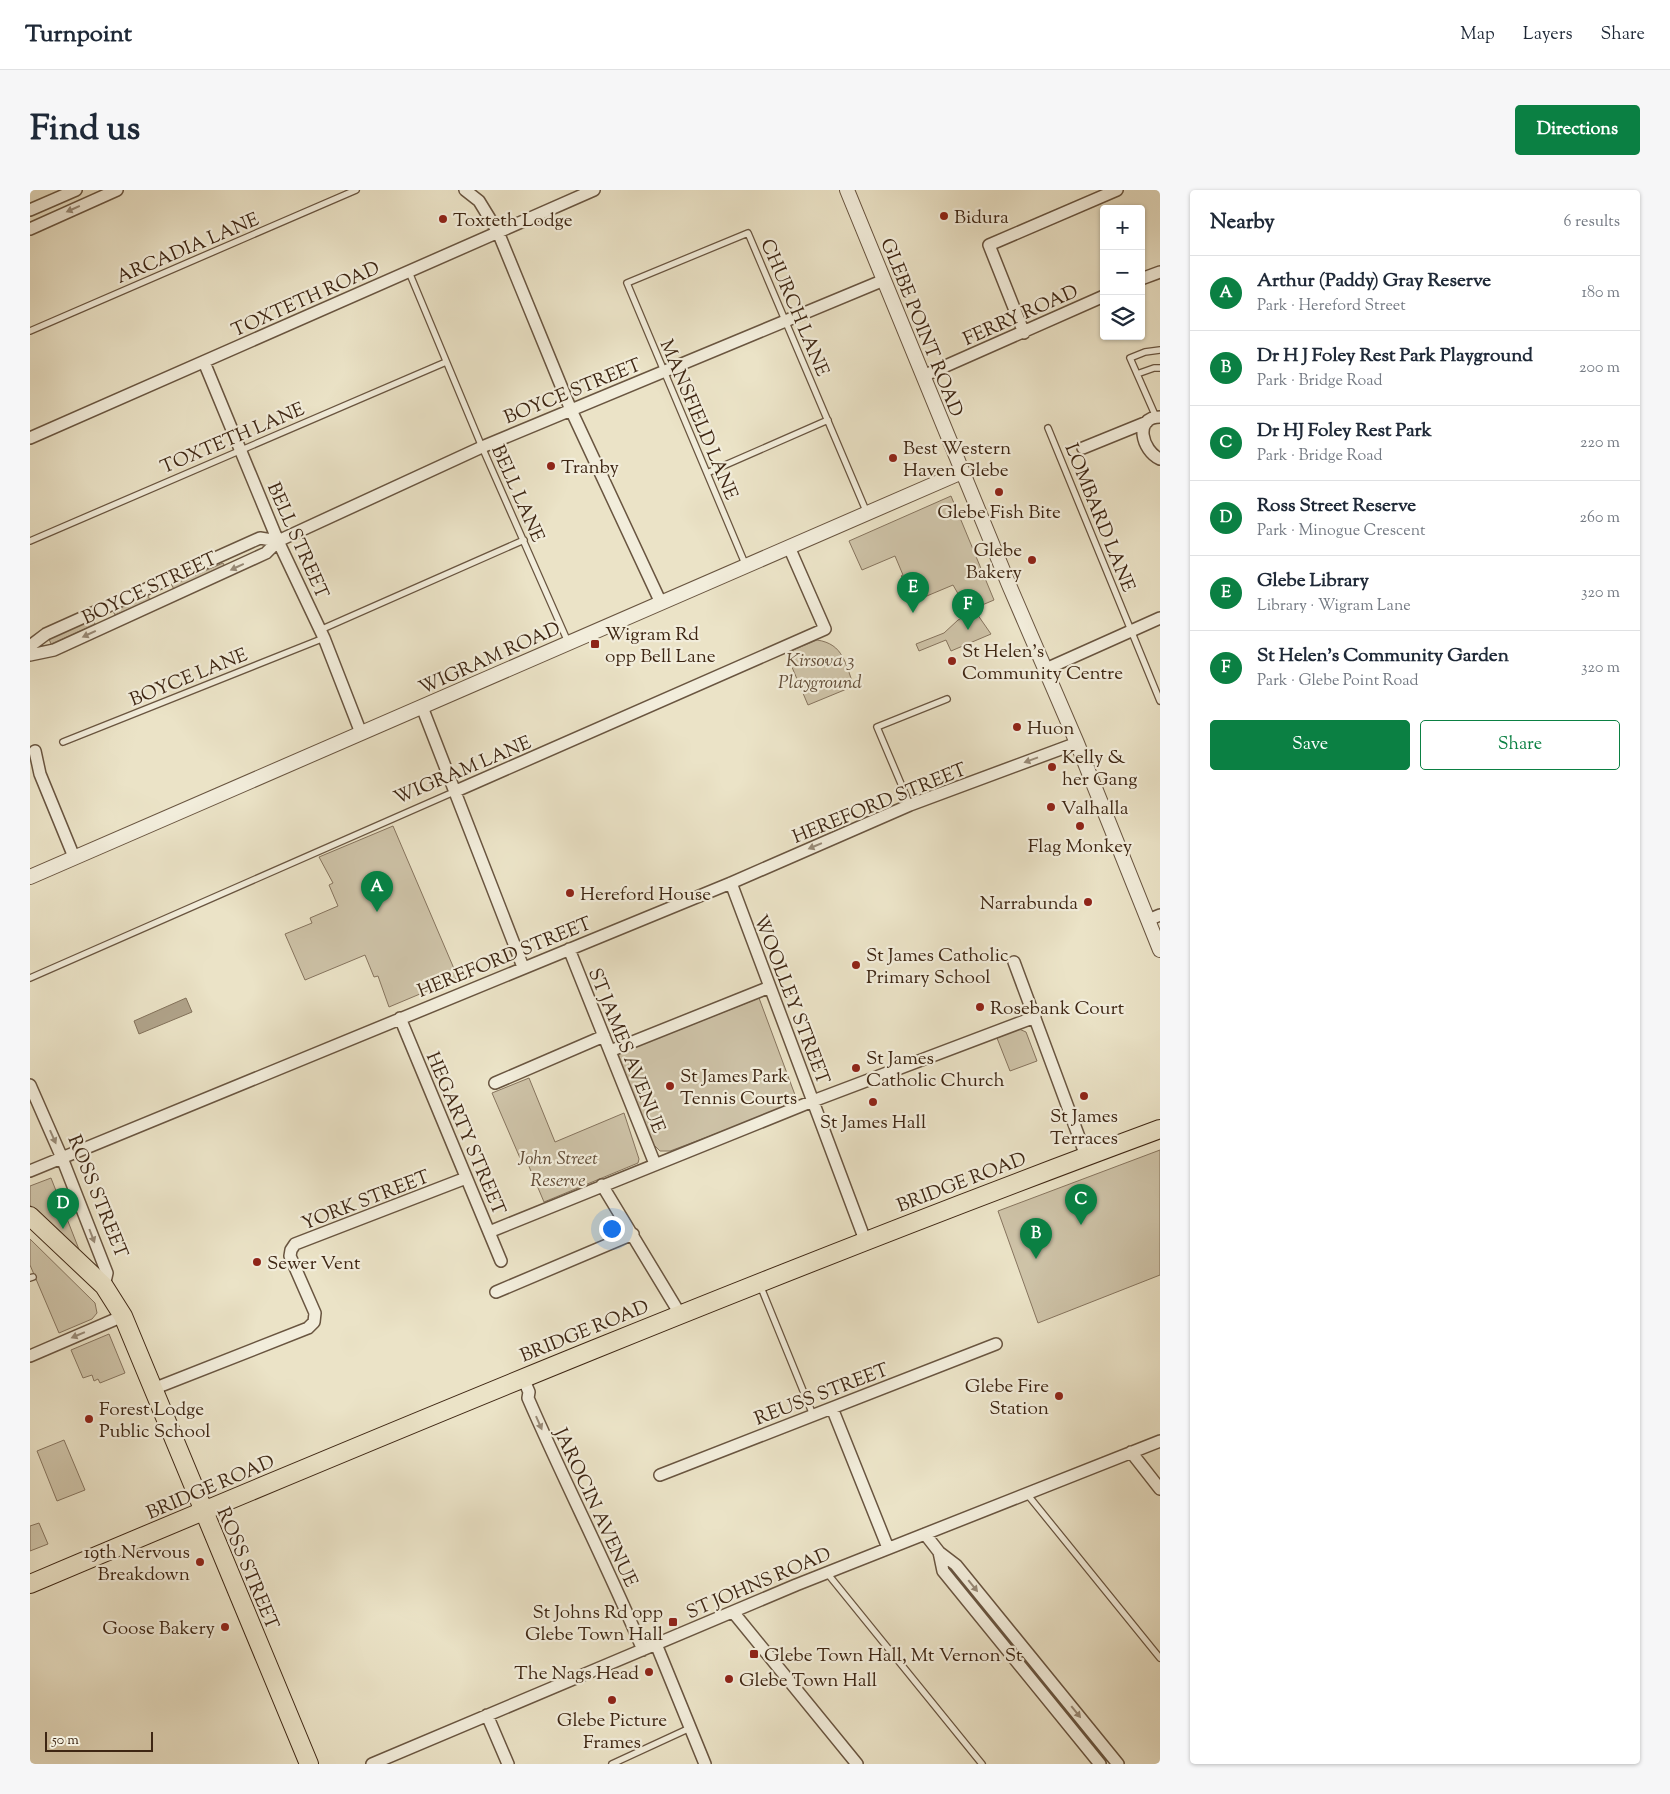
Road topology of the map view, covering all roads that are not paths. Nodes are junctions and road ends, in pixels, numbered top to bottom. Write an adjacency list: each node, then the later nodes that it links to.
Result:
1 (76, 190): 8 (street)
2 (117, 190): 9 (street, one-way to 9)
3 (356, 190): 18 (lane, ARCADIA LANE)
4 (465, 190): 10 (street)
5 (594, 190): 10 (street, TOXTETH ROAD)
6 (846, 190): 14 (street, GLEBE POINT ROAD)
7 (1117, 190): 19 (street)
8 (30, 210)
9 (30, 228)
10 (498, 232): 11 (street, TOXTETH ROAD); 27 (street)
11 (409, 272): 21 (street, TOXTETH ROAD); 22 (lane, BELL LANE)
12 (1160, 272): 13 (street)
13 (1145, 278)
14 (884, 280): 17 (street, BOYCE STREET); 26 (street, GLEBE POINT ROAD)
15 (627, 283): 17 (lane, CHURCH LANE); 24 (lane, MANSFIELD LANE)
16 (1100, 298): 19 (street, FERRY ROAD)
17 (786, 320): 24 (street, BOYCE STREET); 29 (lane, CHURCH LANE)
18 (30, 331)
19 (1024, 333): 26 (street, FERRY ROAD)
20 (1160, 350): 25 (lane)
21 (204, 362): 31 (street, TOXTETH ROAD); 34 (street, BELL STREET)
22 (446, 362): 32 (lane, BELL LANE); 34 (lane, TOXTETH LANE)
23 (1160, 368): 25 (lane)
24 (664, 372): 27 (street, BOYCE STREET); 37 (lane, MANSFIELD LANE)
25 (1138, 374): 28 (lane)
26 (923, 376): 36 (street, GLEBE POINT ROAD)
27 (572, 410): 32 (street, BOYCE STREET); 44 (street)
28 (1154, 418): 33 (street); 35 (street)
29 (828, 420): 37 (lane); 38 (lane, CHURCH LANE)
30 (1048, 428): 46 (lane, LOMBARD LANE)
31 (30, 438)
32 (482, 447): 39 (lane, BELL LANE); 41 (street, BOYCE STREET)
33 (1083, 448)
34 (240, 450): 40 (lane, TOXTETH LANE); 41 (street, BELL STREET)
35 (1160, 459)
36 (962, 472): 38 (street, WIGRAM ROAD); 51 (street, GLEBE POINT ROAD)
37 (707, 473): 43 (lane, MANSFIELD LANE)
38 (867, 513): 42 (street, WIGRAM ROAD)
39 (524, 540): 47 (lane, BOYCE LANE); 48 (lane, BELL LANE)
40 (30, 541)
41 (278, 541): 47 (street, BELL STREET); 49 (street, BOYCE STREET); 50 (street, BOYCE STREET, one-way to 50)
42 (789, 547): 43 (street, WIGRAM ROAD); 59 (street, WIGRAM LANE)
43 (746, 566): 44 (street, WIGRAM ROAD)
44 (661, 603): 48 (street, WIGRAM ROAD)
45 (1160, 618): 46 (street)
46 (1132, 631): 51 (street); 53 (lane, LOMBARD LANE)
47 (322, 634): 55 (street, BELL STREET); 56 (lane, BOYCE LANE)
48 (568, 643): 54 (street, WIGRAM ROAD)
49 (30, 646)
50 (30, 655)
51 (1046, 669): 57 (street, GLEBE POINT ROAD)
52 (947, 699): 60 (lane)
53 (1160, 701)
54 (422, 707): 55 (street, WIGRAM ROAD); 59 (street)
55 (361, 733): 61 (street, WIGRAM ROAD)
56 (63, 742)
57 (1077, 743): 60 (street, HEREFORD STREET, one-way to 60); 64 (street, GLEBE POINT ROAD)
58 (35, 751): 61 (street)
59 (456, 791): 68 (street); 69 (lane, WIGRAM LANE)
60 (910, 805): 63 (street, HEREFORD STREET, one-way to 63)
61 (74, 857): 62 (street, WIGRAM ROAD)
62 (30, 877)
63 (731, 882): 65 (street, HEREFORD STREET); 70 (street, WOOLLEY STREET)
64 (1154, 918): 66 (street, GLEBE POINT ROAD)
65 (568, 948): 68 (street, HEREFORD STREET); 73 (street, ST JAMES AVENUE)
66 (1160, 950)
67 (1014, 962): 71 (street)
68 (522, 968): 72 (street, HEREFORD STREET)
69 (30, 978)
70 (770, 987): 74 (street); 77 (street, WOOLLEY STREET)
71 (1034, 1017): 77 (street); 79 (street)
72 (400, 1018): 80 (street, HEREFORD STREET); 83 (street, HEGARTY STREET)
73 (604, 1036): 74 (street, ST JAMES AVENUE); 75 (street)
74 (610, 1051): 81 (street, ST JAMES AVENUE)
75 (495, 1083)
76 (30, 1085): 80 (street, ROSS STREET, one-way to 80)
77 (813, 1101): 81 (street); 88 (street, WOOLLEY STREET)
78 (1160, 1129): 79 (main road, BRIDGE ROAD)
79 (1086, 1156): 88 (main road, BRIDGE ROAD)
80 (62, 1158): 82 (street, HEREFORD STREET); 91 (street, ROSS STREET, one-way to 91)
81 (655, 1164): 84 (street)
82 (30, 1171)
83 (466, 1178): 86 (street, HEGARTY STREET); 98 (street, YORK STREET)
84 (602, 1185): 86 (street); 87 (street)
85 (30, 1216): 91 (main road)
86 (489, 1232): 89 (street, HEGARTY STREET)
87 (633, 1234): 92 (street); 93 (street)
88 (865, 1240): 90 (main road, BRIDGE ROAD)
89 (501, 1261)
90 (759, 1282): 93 (main road, BRIDGE ROAD); 100 (lane)
91 (104, 1286): 94 (main road, ROSS STREET)
92 (496, 1292)
93 (680, 1314): 97 (main road, BRIDGE ROAD)
94 (123, 1316): 96 (street, one-way to 96); 98 (main road, ROSS STREET)
95 (996, 1344): 99 (street, REUSS STREET)
96 (30, 1356)
97 (522, 1378): 106 (main road, BRIDGE ROAD); 114 (street, JAROCIN AVENUE, one-way to 114)
98 (153, 1389): 106 (main road, ROSS STREET)
99 (832, 1408): 100 (street, REUSS STREET); 108 (street)
100 (813, 1415): 103 (street, REUSS STREET)
101 (1160, 1441): 102 (street, ST JOHNS ROAD)
102 (1130, 1452): 104 (street); 105 (street, ST JOHNS ROAD)
103 (660, 1475)
104 (1160, 1489)
105 (1027, 1494): 107 (street, ST JOHNS ROAD); 115 (lane)
106 (202, 1512): 111 (main road, BRIDGE ROAD); 118 (main road, ROSS STREET)
107 (925, 1534): 108 (street, ST JOHNS ROAD); 109 (street)
108 (888, 1548): 110 (street, ST JOHNS ROAD)
109 (939, 1552): 125 (street); 126 (street, one-way to 126)
110 (827, 1573): 112 (street, ST JOHNS ROAD); 124 (lane)
111 (30, 1584)
112 (733, 1612): 113 (street, ST JOHNS ROAD); 123 (street)
113 (656, 1644): 114 (street, ST JOHNS ROAD); 117 (street)
114 (643, 1650): 116 (street, ST JOHNS ROAD)
115 (1160, 1658)
116 (487, 1715): 119 (street, ST JOHNS ROAD); 120 (street)
117 (690, 1728): 121 (lane); 122 (street)
118 (309, 1764)
119 (372, 1764)
120 (508, 1764)
121 (612, 1764)
122 (705, 1764)
123 (857, 1764)
124 (982, 1764)
125 (1100, 1764)
126 (1118, 1764)

